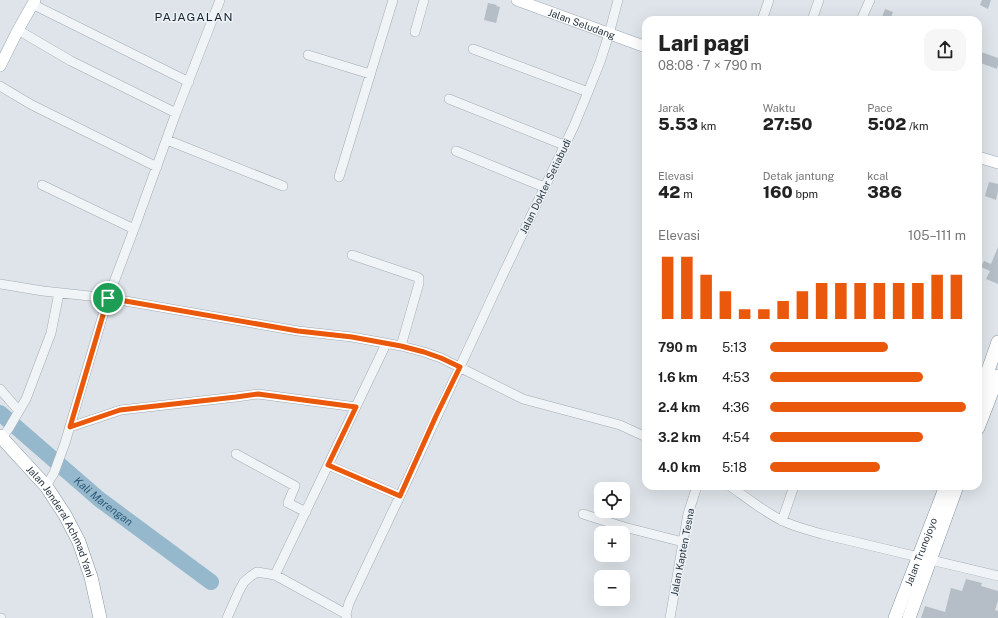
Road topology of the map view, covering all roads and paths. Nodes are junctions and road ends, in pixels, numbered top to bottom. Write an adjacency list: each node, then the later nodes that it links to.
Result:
1 (220, 0): 21 (street)
2 (393, 0): 20 (street)
3 (424, 0): 14 (street)
4 (517, 0): 15 (main road, Jalan Seludang)
5 (618, 0): 15 (street, Jalan Dokter Setiabudi)
6 (769, 0): 10 (street)
7 (819, 0): 11 (street)
8 (870, 0): 12 (street)
9 (34, 2): 13 (main road); 21 (street)
10 (763, 16)
11 (813, 16)
12 (863, 16)
13 (18, 30): 19 (main road); 25 (street)
14 (415, 32)
15 (609, 34): 16 (main road, Jalan Seludang); 23 (street, Jalan Dokter Setiabudi)
16 (642, 46)
17 (473, 49): 23 (street)
18 (308, 55): 20 (street)
19 (0, 66)
20 (370, 74): 32 (street)
21 (189, 82): 25 (street)
22 (0, 86): 31 (street)
23 (588, 92): 27 (street, Jalan Dokter Setiabudi)
24 (449, 99): 27 (street)
25 (176, 113): 26 (street)
26 (167, 140): 31 (street); 34 (street)
27 (564, 145): 35 (street, Jalan Dokter Setiabudi)
28 (456, 151): 35 (street)
29 (982, 158): 30 (main road)
30 (998, 163)
31 (157, 167): 36 (street)
32 (339, 177)
33 (42, 185): 36 (street)
34 (283, 186)
35 (544, 187): 44 (street, Jalan Dokter Setiabudi)
36 (134, 229): 40 (street)
37 (352, 256): 43 (street)
38 (0, 284): 39 (street)
39 (59, 293): 40 (street); 49 (street)
40 (108, 298): 42 (street); 51 (street)
41 (998, 342): 45 (highway)
42 (386, 344): 43 (street); 48 (street)
43 (401, 346): 44 (street)
44 (460, 367): 53 (street); 62 (street, Jalan Dokter Setiabudi)
45 (992, 375): 47 (highway); 50 (highway)
46 (0, 389): 49 (street)
47 (982, 391)
48 (356, 407): 51 (street); 55 (street)
49 (20, 411): 52 (street)
50 (982, 413)
51 (70, 427): 56 (street)
52 (4, 434): 56 (highway, Jalan Jenderal Achmad Yani)
53 (642, 435)
54 (236, 454): 63 (street)
55 (328, 465): 62 (street); 63 (street)
56 (46, 486): 71 (highway, Jalan Jenderal Achmad Yani)
57 (696, 490): 66 (street, Jalan Kapten Tesna)
58 (736, 490): 65 (street)
59 (793, 490): 65 (street)
60 (945, 490): 67 (highway, Jalan Trunojoyo)
61 (954, 490): 67 (highway, Jalan Trunojoyo)
62 (400, 496): 70 (street, Jalan Dokter Setiabudi)
63 (306, 512): 68 (street)
64 (583, 514): 66 (street)
65 (782, 521): 67 (street)
66 (683, 542): 73 (street, Jalan Kapten Tesna)
67 (924, 559): 69 (street); 74 (highway, Jalan Trunojoyo); 75 (highway, Jalan Trunojoyo)
68 (275, 575): 70 (street); 72 (street)
69 (998, 576)
70 (347, 616)
71 (100, 618)
72 (227, 618)
73 (670, 618)
74 (895, 618)
75 (909, 618)

